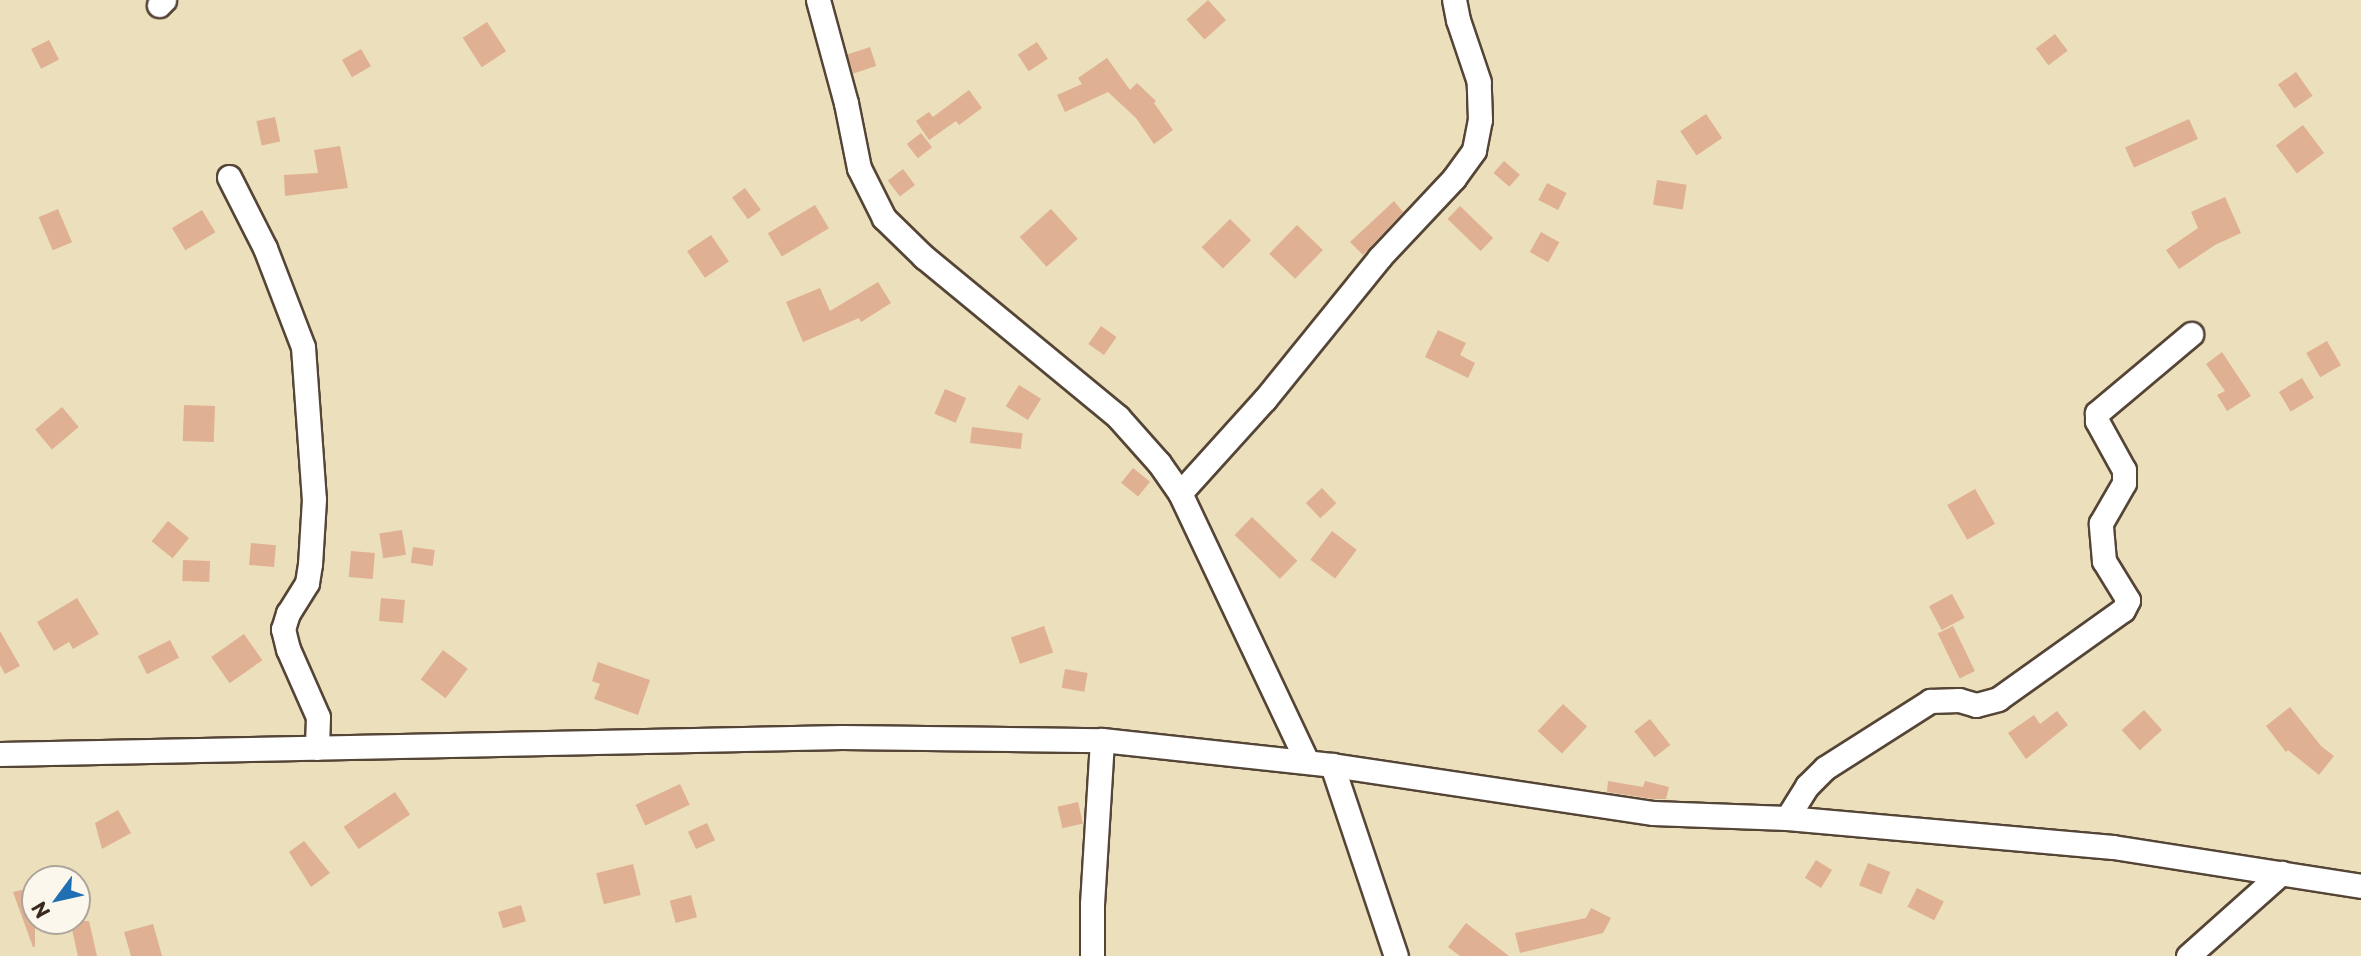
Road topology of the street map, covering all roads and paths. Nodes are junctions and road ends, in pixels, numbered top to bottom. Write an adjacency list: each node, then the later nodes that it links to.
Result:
1 (818, 0): 5 (street)
2 (1454, 0): 5 (street)
3 (229, 177): 7 (street)
4 (2191, 334): 11 (street)
5 (1180, 493): 9 (street)
6 (1102, 740): 7 (street); 9 (street); 14 (street)
7 (317, 748): 8 (street)
8 (0, 754)
9 (1307, 762): 10 (street)
10 (1332, 765): 11 (street); 15 (street)
11 (1787, 818): 12 (street)
12 (2281, 873): 13 (street); 16 (street)
13 (2361, 887)
14 (1092, 956)
15 (1396, 956)
16 (2188, 956)

